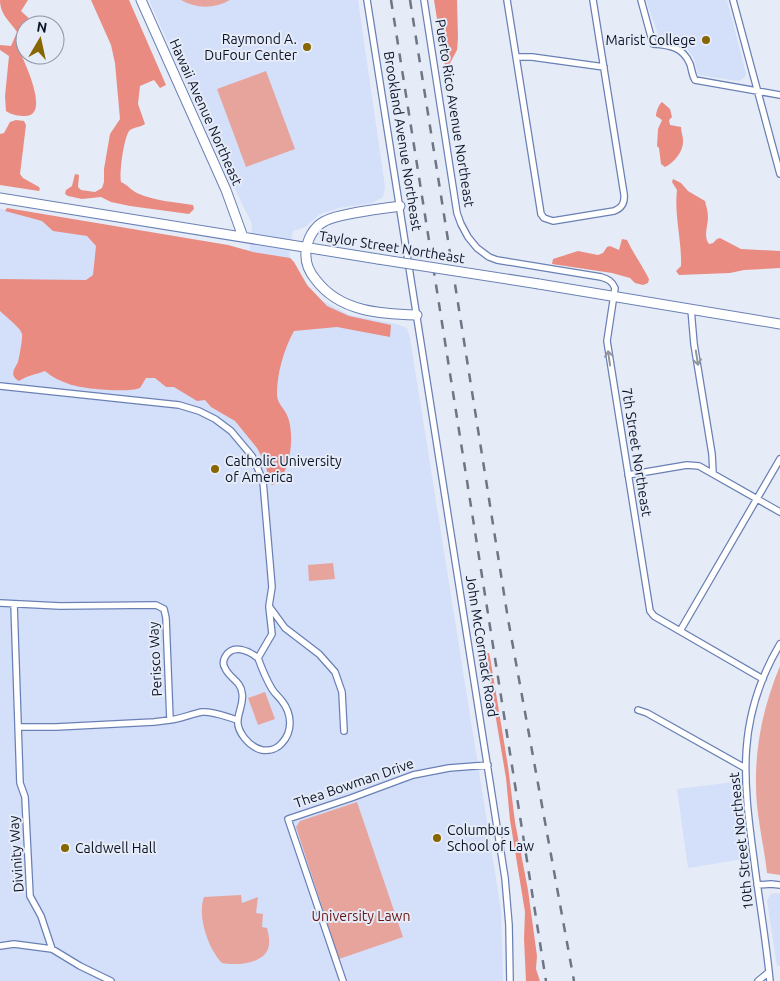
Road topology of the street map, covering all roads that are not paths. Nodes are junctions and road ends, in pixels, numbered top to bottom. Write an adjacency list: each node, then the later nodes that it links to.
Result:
1 (141, 0): 15 (main road, Hawaii Avenue Northeast)
2 (367, 0): 14 (street, Brookland Avenue Northeast)
3 (424, 0): 17 (street, Puerto Rico Avenue Northeast)
4 (507, 0): 8 (street)
5 (593, 0): 9 (street)
6 (641, 0): 10 (street)
7 (733, 0): 10 (street)
8 (516, 57): 9 (street); 9 (street)
9 (604, 67)
10 (758, 91): 11 (street); 12 (street)
11 (780, 95)
12 (780, 174)
13 (0, 198): 15 (main road, Taylor Street Northeast)
14 (400, 206): 16 (main road); 19 (street, Brookland Avenue Northeast)
15 (244, 237): 16 (main road, Taylor Street Northeast)
16 (306, 248): 17 (main road, Taylor Street Northeast, bridge); 19 (main road)
17 (614, 297): 18 (main road, Taylor Street Northeast); 24 (street, 7th Street Northeast, one-way to 17)
18 (691, 310): 20 (main road, Taylor Street Northeast); 23 (street, one-way to 23)
19 (417, 315): 39 (street, John McCormack Road)
20 (780, 324)
21 (0, 386): 29 (street)
22 (780, 459): 25 (street)
23 (713, 473): 24 (street); 25 (street)
24 (628, 475): 30 (street, 7th Street Northeast)
25 (757, 499): 26 (street); 30 (street)
26 (780, 512)
27 (0, 604): 28 (street, Perisco Way)
28 (14, 604): 35 (street, Perisco Way); 37 (street, Divinity Way)
29 (269, 606): 32 (street); 38 (street)
30 (680, 631): 33 (street)
31 (780, 644): 33 (street, 10th Street Northeast)
32 (258, 658): 36 (street); 36 (street)
33 (763, 679): 40 (street, 10th Street Northeast)
34 (638, 710): 40 (street)
35 (170, 720): 36 (street); 37 (street)
36 (238, 720)
37 (18, 728): 44 (street, Divinity Way)
38 (344, 731)
39 (488, 765): 47 (street, Thea Bowman Drive); 48 (street, John McCormack Road)
40 (745, 768): 41 (street, 10th Street Northeast)
41 (758, 885): 42 (street); 45 (street, 10th Street Northeast)
42 (780, 885)
43 (0, 946): 44 (street)
44 (52, 949): 46 (street)
45 (769, 972): 49 (street); 50 (street, 10th Street Northeast)
46 (112, 981)
47 (343, 981)
48 (510, 981)
49 (758, 981)
50 (770, 981)

